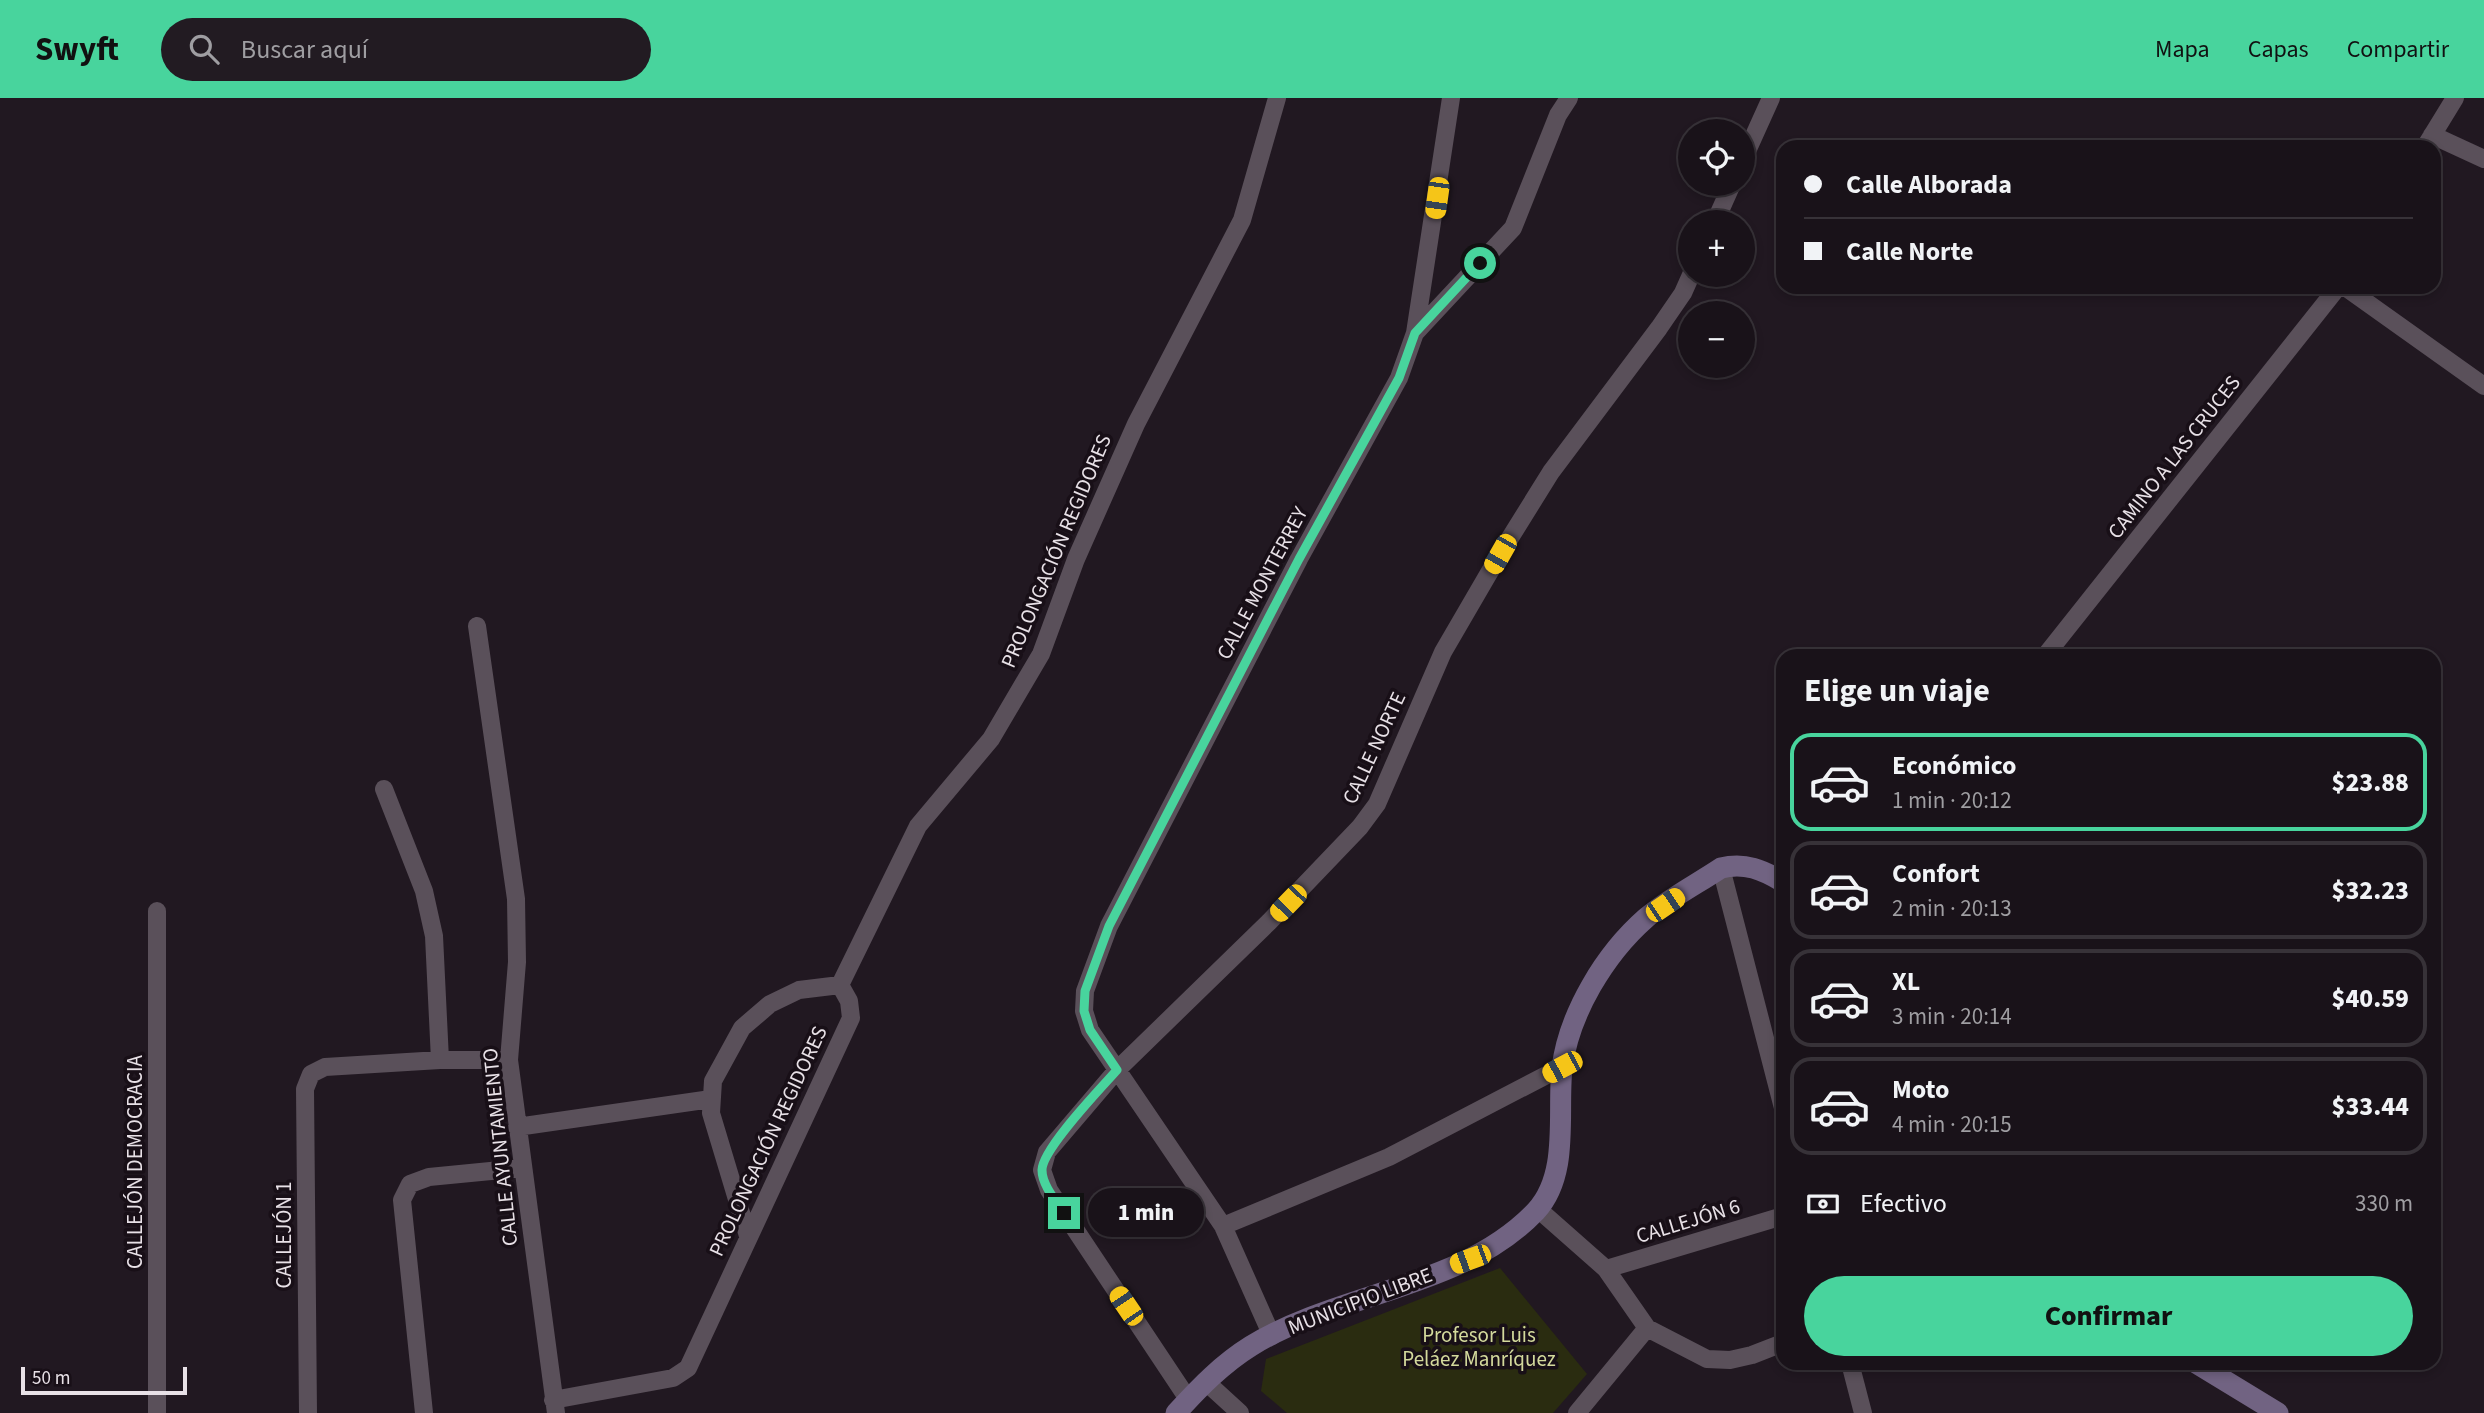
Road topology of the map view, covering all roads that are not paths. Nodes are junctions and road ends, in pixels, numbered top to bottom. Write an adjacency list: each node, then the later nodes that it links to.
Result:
1 (1277, 98): 21 (street, PROLONGACIÓN REGIDORES)
2 (1451, 98): 13 (street, CALLE MONTERREY)
3 (1569, 98): 13 (street)
4 (1771, 98): 6 (street)
5 (2455, 98): 7 (street)
6 (1755, 133)
7 (2429, 140)
8 (2441, 145): 9 (street)
9 (2484, 159)
10 (1686, 287): 25 (street, CALLE NORTE)
11 (2332, 294): 16 (street, CAMINO A LAS CRUCES)
12 (2356, 294): 14 (street)
13 (1415, 333): 25 (street, CALLE MONTERREY)
14 (2484, 386)
15 (477, 626): 23 (street, CALLE AYUNTAMIENTO)
16 (2051, 649)
17 (384, 789): 22 (street)
18 (1721, 868): 19 (street); 24 (street, MUNICIPIO LIBRE); 26 (street)
19 (1776, 878)
20 (157, 911): 44 (street, CALLEJÓN DEMOCRACIA)
21 (840, 985): 27 (street); 33 (street, PROLONGACIÓN REGIDORES)
22 (440, 1060): 23 (street); 45 (street, CALLEJÓN 1)
23 (509, 1060): 28 (street, CALLE AYUNTAMIENTO)
24 (1562, 1067): 30 (street, MUNICIPIO LIBRE); 32 (street)
25 (1117, 1070): 32 (street, CALLE MONTERREY); 42 (street, CALLE NORTE)
26 (1776, 1081)
27 (710, 1100): 28 (street); 33 (street)
28 (517, 1127): 29 (street, CALLE AYUNTAMIENTO)
29 (522, 1168): 41 (street, CALLE AYUNTAMIENTO); 46 (street)
30 (1538, 1209): 34 (street); 36 (street, MUNICIPIO LIBRE)
31 (1776, 1218): 34 (street, CALLEJÓN 6)
32 (1223, 1226): 36 (street, CALLE MONTERREY)
33 (748, 1236): 41 (street, PROLONGACIÓN REGIDORES)
34 (1606, 1269): 35 (street)
35 (1647, 1328): 37 (street); 43 (street)
36 (1272, 1336): 40 (street, MUNICIPIO LIBRE)
37 (1776, 1345)
38 (1852, 1370): 48 (street)
39 (2207, 1370): 49 (street)
40 (1205, 1381): 42 (street, MUNICIPIO LIBRE); 47 (street)
41 (555, 1406)
42 (1182, 1406)
43 (1579, 1412)
44 (157, 1413)
45 (307, 1413)
46 (424, 1413)
47 (1240, 1413)
48 (1863, 1413)
49 (2278, 1413)

